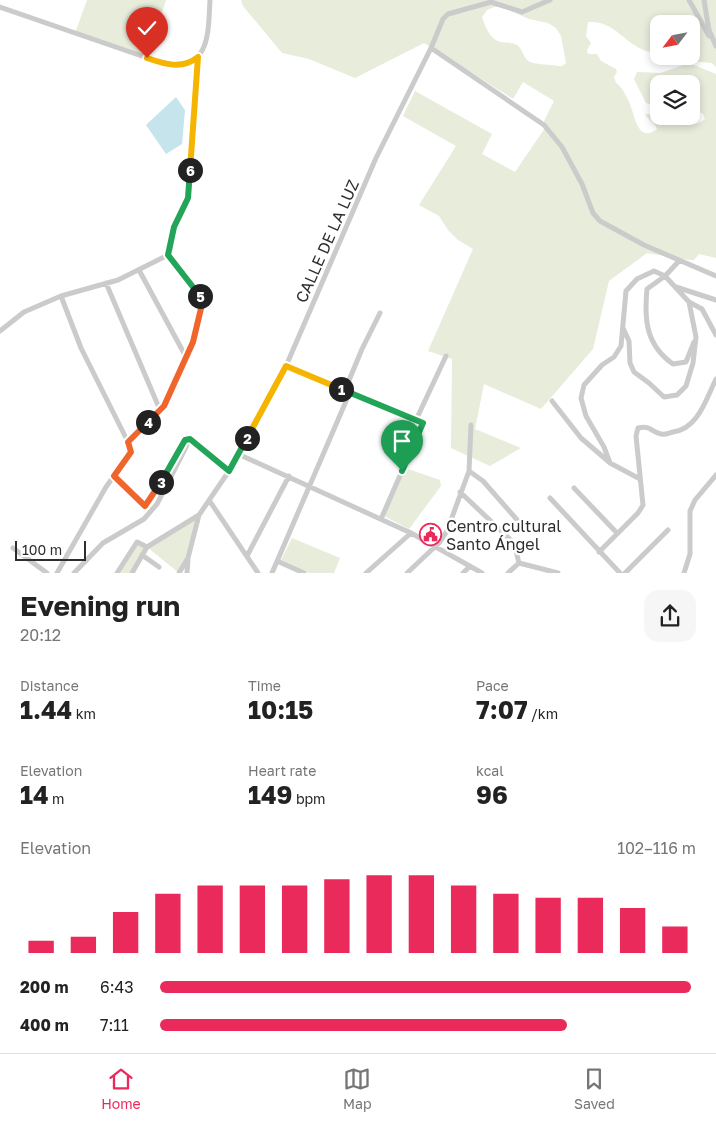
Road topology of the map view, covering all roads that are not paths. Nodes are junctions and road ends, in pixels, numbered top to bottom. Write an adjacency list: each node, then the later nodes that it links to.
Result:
1 (210, 0): 8 (street)
2 (550, 0): 7 (street, CALLE DE LA LUZ)
3 (689, 0): 6 (street)
4 (704, 0): 6 (street)
5 (0, 7): 8 (street)
6 (714, 43)
7 (431, 48): 10 (street); 26 (street, CALLE DE LA LUZ)
8 (198, 57): 9 (street)
9 (168, 255): 11 (street); 25 (street)
10 (679, 261): 12 (street); 13 (street)
11 (139, 270): 14 (street); 25 (street)
12 (665, 276): 15 (street); 20 (street); 23 (street)
13 (716, 276)
14 (106, 283): 16 (street); 30 (street)
15 (675, 287): 17 (street); 18 (street)
16 (61, 296): 21 (street); 34 (street)
17 (716, 300)
18 (689, 302): 22 (street); 23 (street)
19 (380, 313): 28 (street)
20 (622, 325): 23 (street); 36 (street)
21 (0, 331)
22 (716, 335)
23 (696, 337)
24 (446, 356): 31 (street)
25 (186, 357): 30 (street)
26 (286, 366): 28 (street); 35 (street, CALLE DE LA LUZ)
27 (716, 379): 42 (street)
28 (348, 391): 31 (street); 43 (street)
29 (552, 401): 36 (street)
30 (160, 410): 34 (street)
31 (416, 420): 49 (street)
32 (471, 425): 38 (street)
33 (190, 439): 37 (street); 40 (street); 68 (street)
34 (128, 442): 40 (street)
35 (238, 454): 37 (street, CALLE DE LA LUZ); 41 (street)
36 (610, 463): 42 (street)
37 (229, 471): 47 (street, CALLE DE LA LUZ)
38 (468, 471): 45 (street); 50 (street)
39 (716, 474): 83 (street)
40 (114, 476): 67 (street)
41 (289, 476): 43 (street); 59 (street)
42 (640, 479): 53 (street)
43 (311, 486): 49 (street); 61 (street)
44 (574, 488): 53 (street)
45 (460, 492): 56 (street); 62 (street)
46 (550, 498): 57 (street)
47 (209, 500): 48 (street, CALLE DE LA LUZ); 59 (street)
48 (199, 515): 54 (street); 60 (street, CALLE DE LA LUZ)
49 (381, 519): 52 (street)
50 (519, 522)
51 (668, 530): 82 (street)
52 (411, 533): 56 (street); 75 (street)
53 (618, 533): 57 (street)
54 (147, 547): 58 (street); 69 (street)
55 (13, 548): 66 (street)
56 (434, 548): 63 (street); 76 (street)
57 (599, 552): 81 (street)
58 (142, 555): 64 (street); 70 (street)
59 (247, 556): 65 (street)
60 (188, 558): 71 (street, CALLE DE LA LUZ); 72 (street)
61 (277, 561): 73 (street); 74 (street)
62 (519, 563): 79 (street); 80 (street)
63 (470, 566): 77 (street); 78 (street)
64 (159, 567)
65 (255, 572)
66 (48, 573)
67 (57, 573)
68 (74, 573)
69 (118, 573)
70 (132, 573)
71 (179, 573)
72 (187, 573)
73 (272, 573)
74 (303, 573)
75 (366, 573)
76 (407, 573)
77 (463, 573)
78 (482, 573)
79 (508, 573)
80 (558, 573)
81 (620, 573)
82 (625, 573)
83 (684, 573)

